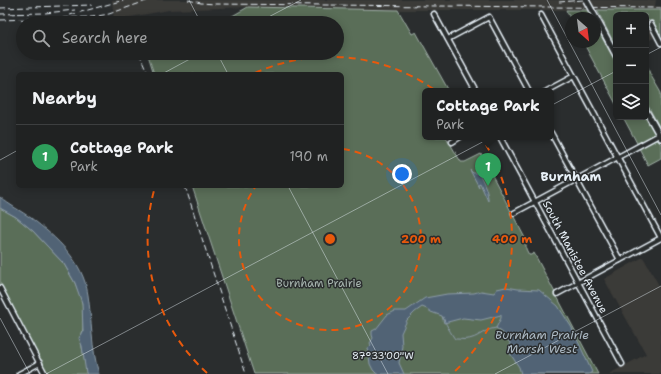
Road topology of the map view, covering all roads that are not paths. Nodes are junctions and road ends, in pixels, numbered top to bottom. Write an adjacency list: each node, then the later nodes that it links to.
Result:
1 (586, 0): 7 (main road, bridge)
2 (434, 14): 5 (street)
3 (541, 15): 8 (street)
4 (651, 24): 6 (street)
5 (448, 40): 9 (street); 10 (street)
6 (661, 43)
7 (613, 49)
8 (574, 76): 11 (street); 18 (street)
9 (474, 88)
10 (527, 88)
11 (552, 88)
12 (649, 117): 13 (main road)
13 (660, 137): 18 (street)
14 (554, 138): 19 (street)
15 (455, 140): 17 (street)
16 (502, 140): 20 (street, South Manistee Avenue)
17 (452, 142)
18 (618, 157): 19 (street); 22 (street)
19 (576, 179): 20 (street); 23 (street)
20 (535, 201): 21 (street); 24 (street, South Manistee Avenue)
21 (514, 213)
22 (661, 238): 23 (street)
23 (620, 260): 24 (street)
24 (578, 282): 26 (street); 28 (street, South Manistee Avenue)
25 (0, 288): 27 (street)
26 (557, 294)
27 (40, 363): 29 (street); 30 (street)
28 (622, 364)
29 (20, 374)
30 (45, 374)

